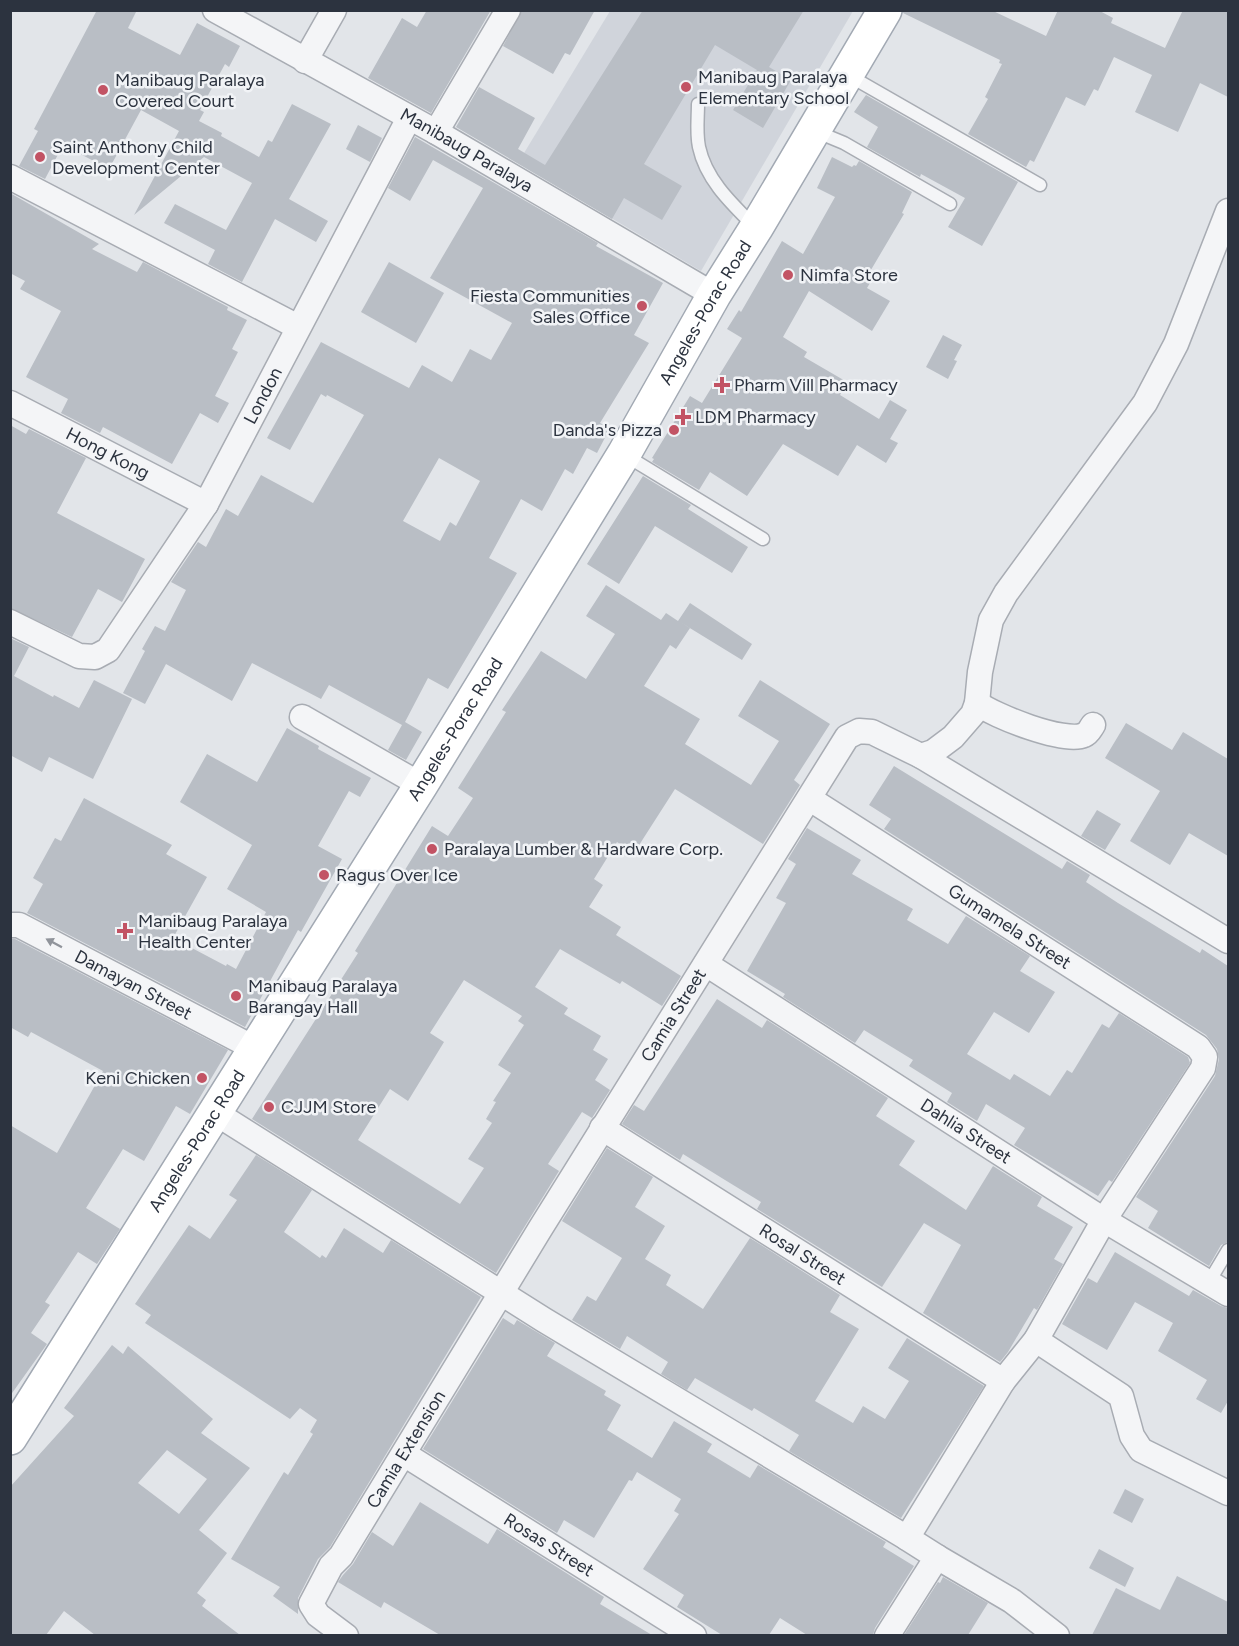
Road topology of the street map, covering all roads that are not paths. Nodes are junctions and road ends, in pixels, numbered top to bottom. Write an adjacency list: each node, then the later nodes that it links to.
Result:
1 (334, 10): 5 (street)
2 (508, 10): 10 (street)
3 (885, 10): 6 (main road, Angeles-Porac Road)
4 (227, 13): 5 (street, Manibaug Paralaya)
5 (305, 61): 8 (street, Manibaug Paralaya)
6 (847, 74): 9 (main road, Angeles-Porac Road); 12 (lane)
7 (698, 104): 15 (lane)
8 (409, 118): 10 (street, Manibaug Paralaya); 17 (street, London)
9 (814, 130): 13 (lane); 15 (main road, Angeles-Porac Road)
10 (436, 132): 16 (street, Manibaug Paralaya)
11 (10, 177): 17 (street)
12 (1040, 185)
13 (950, 204)
14 (1228, 211): 23 (street)
15 (756, 228): 16 (main road, Angeles-Porac Road)
16 (714, 295): 19 (main road, Angeles-Porac Road)
17 (298, 327): 20 (street, London)
18 (10, 403): 20 (street, Hong Kong)
19 (624, 454): 21 (lane); 27 (main road, Angeles-Porac Road)
20 (206, 504): 22 (street, London)
21 (763, 539)
22 (10, 622)
23 (977, 704): 25 (street); 26 (street)
24 (302, 717): 27 (street)
25 (1093, 724)
26 (921, 756): 28 (street, Camia Street); 30 (street)
27 (420, 785): 32 (main road, Angeles-Porac Road)
28 (810, 799): 31 (street, Camia Street); 35 (street, Gumamela Street)
29 (10, 925): 32 (street, Damayan Street, one-way to 29)
30 (1228, 940)
31 (706, 964): 34 (street, Camia Street); 35 (street, Dahlia Street)
32 (254, 1048): 33 (main road, Angeles-Porac Road)
33 (214, 1112): 38 (street); 41 (main road, Angeles-Porac Road)
34 (602, 1128): 38 (street, Camia Street); 40 (street, Rosal Street)
35 (1104, 1220): 37 (street, Dahlia Street); 39 (street)
36 (1228, 1250): 37 (lane)
37 (1219, 1288)
38 (500, 1293): 42 (street, Camia Extension); 44 (street)
39 (1036, 1340): 40 (street); 43 (street)
40 (1003, 1381): 44 (street)
41 (10, 1438)
42 (404, 1454): 46 (street, Camia Extension); 47 (street, Rosas Street)
43 (1228, 1493)
44 (907, 1539): 45 (street)
45 (937, 1557): 48 (street); 49 (street)
46 (346, 1635)
47 (694, 1635)
48 (887, 1635)
49 (1057, 1635)

